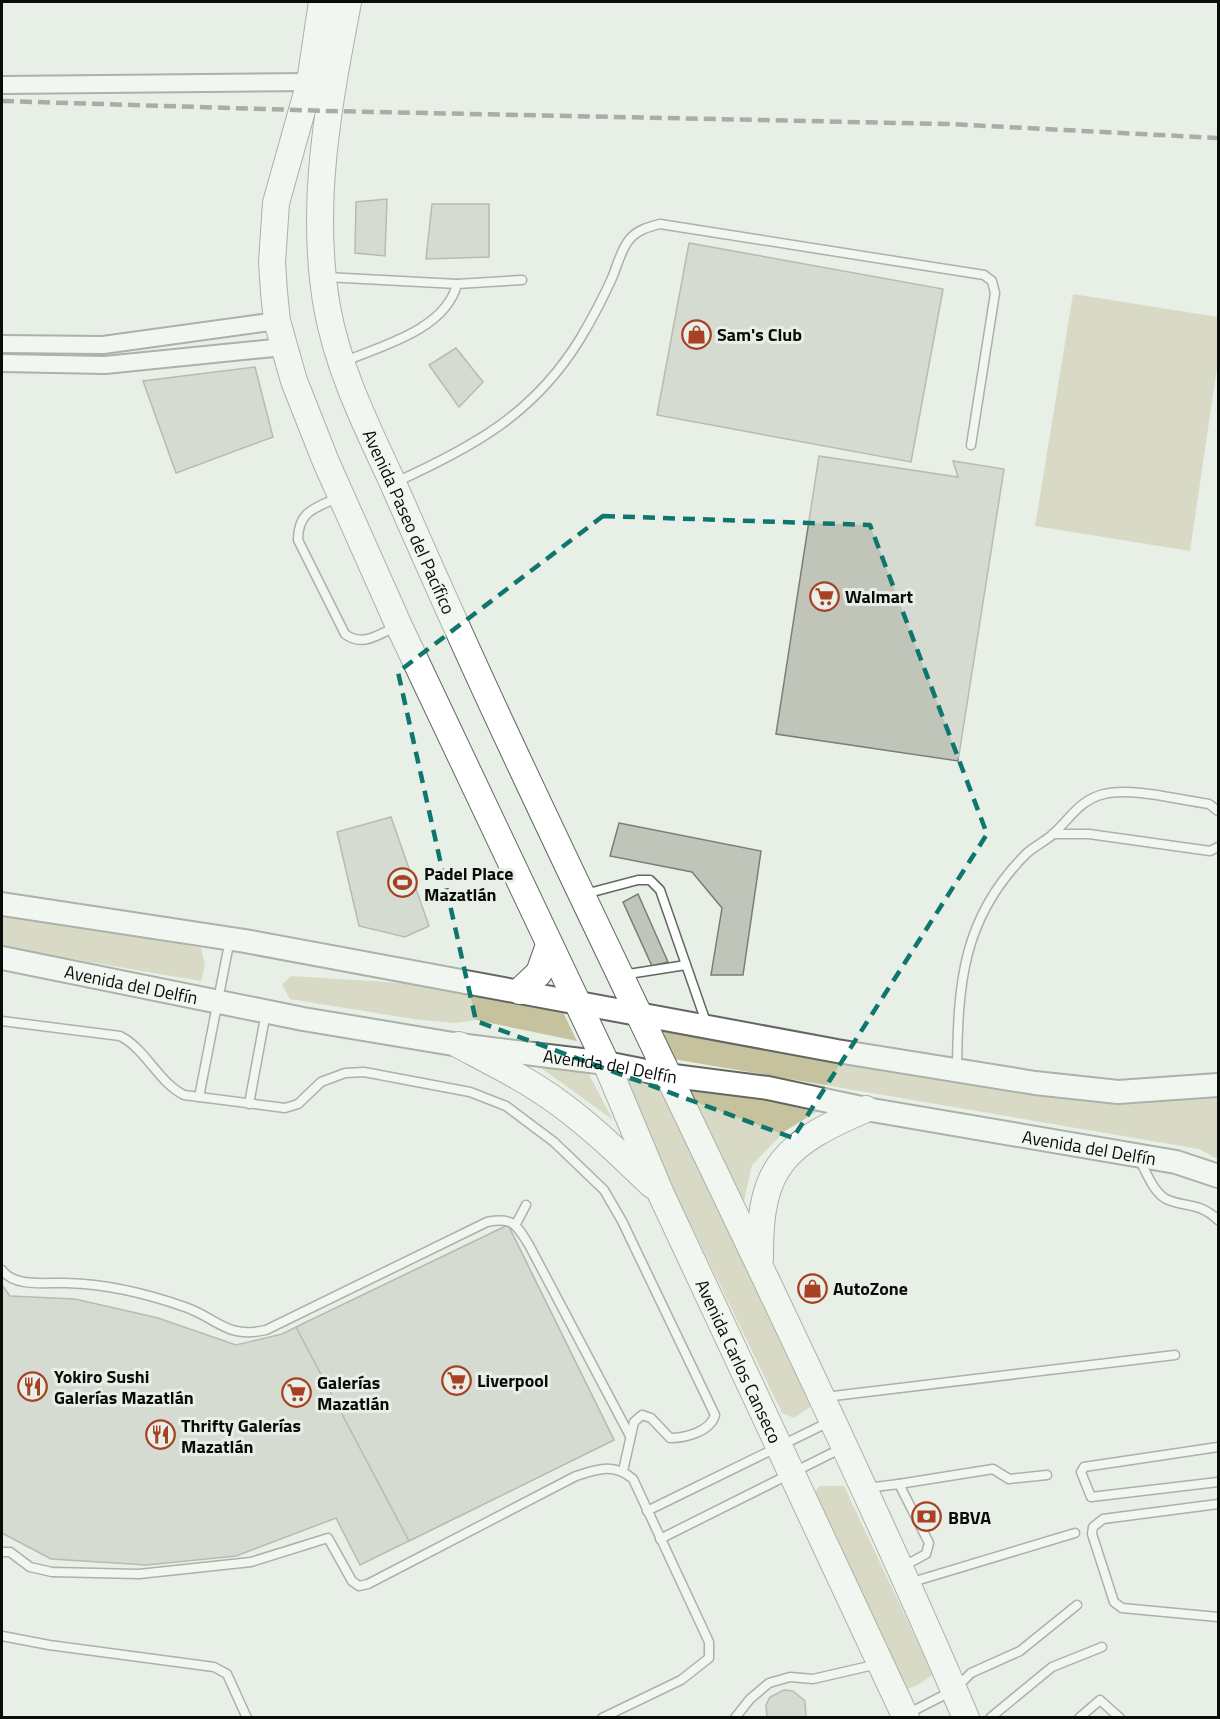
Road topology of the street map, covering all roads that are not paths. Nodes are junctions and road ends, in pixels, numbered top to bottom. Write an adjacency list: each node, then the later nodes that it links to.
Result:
1 (322, 2): 3 (main road)
2 (348, 2): 6 (main road, Avenida Paseo del Pacífico)
3 (310, 82): 4 (street); 5 (main road)
4 (2, 85)
5 (276, 203): 6 (main road); 10 (main road)
6 (319, 206): 7 (main road, Avenida Paseo del Pacífico)
7 (323, 277): 9 (lane); 13 (main road, Avenida Paseo del Pacífico)
8 (522, 280): 9 (lane)
9 (457, 284): 13 (lane)
10 (277, 321): 11 (street); 12 (main road)
11 (2, 344)
12 (284, 347): 14 (street); 17 (main road)
13 (341, 362): 16 (main road, Avenida Paseo del Pacífico)
14 (2, 363)
15 (970, 446): 16 (lane)
16 (393, 483): 22 (main road, Avenida Paseo del Pacífico)
17 (341, 496): 18 (main road); 18 (lane)
18 (399, 626): 25 (main road)
19 (1218, 811): 20 (lane)
20 (1053, 834): 21 (lane); 38 (lane)
21 (1218, 847)
22 (581, 895): 27 (lane); 28 (main road, Avenida Paseo del Pacífico)
23 (2, 904): 24 (street)
24 (230, 939): 29 (street); 30 (lane)
25 (549, 945): 29 (main road); 31 (main road)
26 (2, 958): 30 (street, Avenida del Delfín)
27 (686, 964): 28 (lane); 35 (lane)
28 (619, 975): 33 (main road, Avenida Paseo del Pacífico)
29 (520, 991): 31 (street)
30 (218, 1001): 32 (street, Avenida del Delfín); 41 (lane)
31 (575, 1002): 33 (street); 37 (main road, Avenida Carlos Canseco)
32 (266, 1011): 36 (street, Avenida del Delfín); 42 (lane)
33 (636, 1011): 35 (street); 39 (main road)
34 (2, 1021): 41 (lane)
35 (708, 1025): 38 (street)
36 (459, 1045): 37 (street, Avenida del Delfín); 46 (main road)
37 (606, 1063): 39 (street, Avenida del Delfín); 46 (main road, Avenida Carlos Canseco)
38 (957, 1070): 40 (street)
39 (666, 1075): 43 (street, Avenida del Delfín); 50 (main road)
40 (1218, 1084)
41 (199, 1096): 42 (lane)
42 (249, 1104): 55 (lane)
43 (866, 1109): 44 (street, Avenida del Delfín); 50 (main road)
44 (1137, 1156): 45 (street, Avenida del Delfín); 48 (lane)
45 (1218, 1176)
46 (661, 1194): 57 (main road, Avenida Carlos Canseco)
47 (526, 1205): 49 (lane)
48 (1218, 1220)
49 (516, 1224): 51 (lane); 55 (lane)
50 (760, 1267): 53 (main road)
51 (2, 1269)
52 (1175, 1355): 53 (lane)
53 (822, 1398): 54 (main road)
54 (832, 1421): 56 (main road); 57 (lane)
55 (630, 1436): 59 (lane)
56 (845, 1446): 60 (lane); 64 (main road)
57 (782, 1447): 60 (main road, Avenida Carlos Canseco); 66 (lane)
58 (1218, 1447): 62 (lane)
59 (623, 1471): 66 (lane); 69 (lane)
60 (794, 1473): 68 (lane); 75 (main road, Avenida Carlos Canseco)
61 (1047, 1475): 63 (lane)
62 (1218, 1482)
63 (898, 1484): 64 (lane); 70 (lane)
64 (863, 1488): 70 (main road)
65 (1218, 1504): 72 (lane)
66 (647, 1511): 68 (lane)
67 (1075, 1533): 70 (lane)
68 (660, 1539): 79 (lane)
69 (2, 1552)
70 (902, 1576): 76 (main road)
71 (1077, 1605): 76 (lane)
72 (1218, 1617)
73 (2, 1636): 78 (lane)
74 (1102, 1647): 82 (lane)
75 (881, 1663): 77 (main road, Avenida Carlos Canseco); 80 (lane)
76 (954, 1690): 77 (lane); 81 (main road)
77 (905, 1717)
78 (247, 1718)
79 (602, 1718)
80 (735, 1718)
81 (966, 1718)
82 (990, 1718)
83 (1079, 1718): 84 (lane)
84 (1120, 1718)

